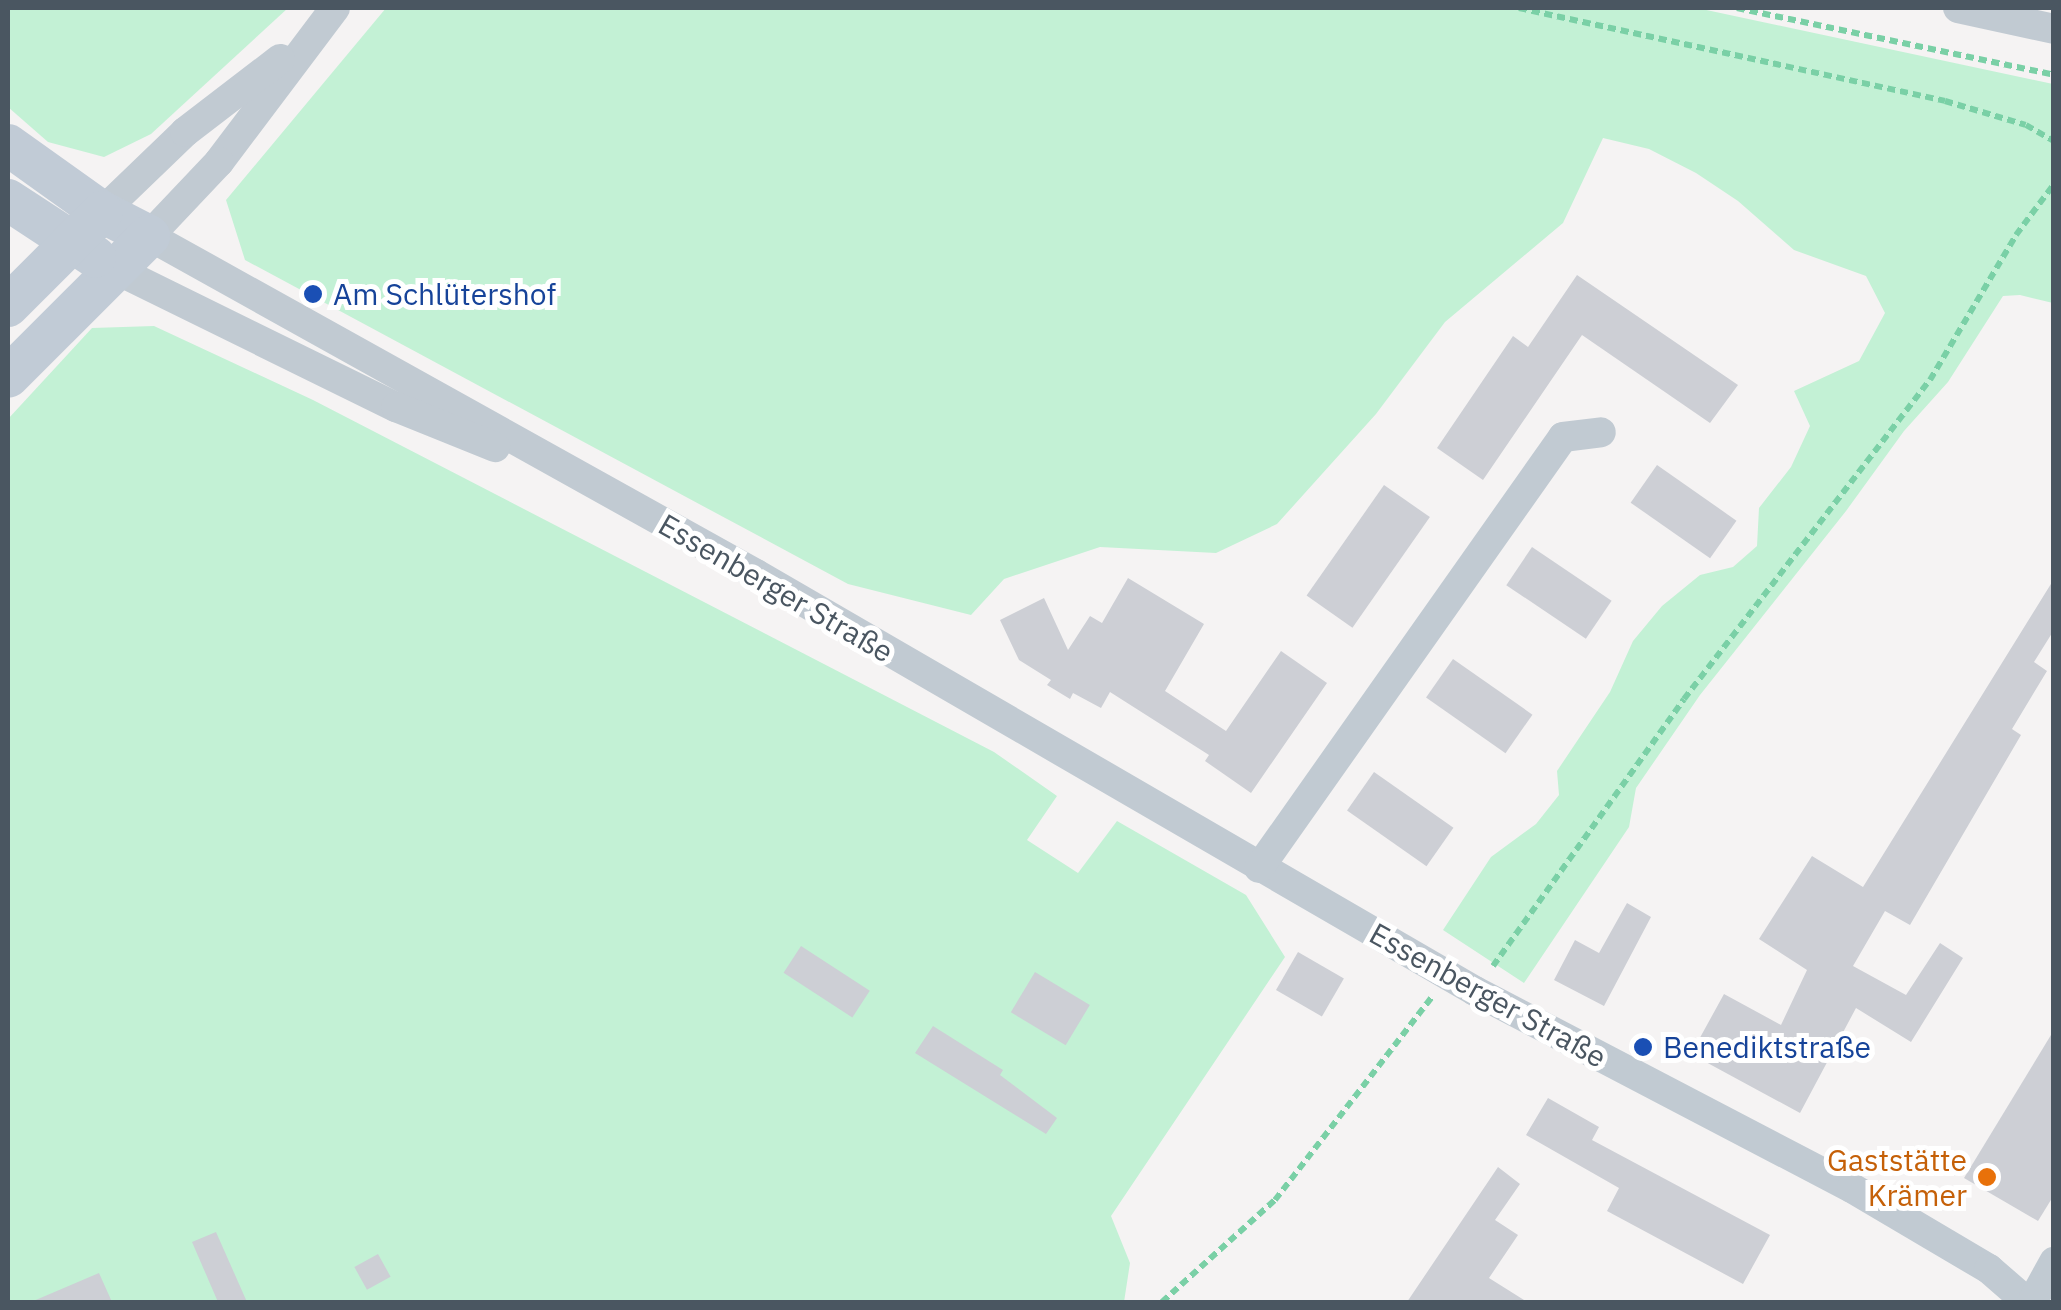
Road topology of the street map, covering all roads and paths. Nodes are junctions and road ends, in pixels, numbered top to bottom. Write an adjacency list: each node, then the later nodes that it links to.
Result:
1 (335, 8): 6 (street)
2 (1519, 8): 8 (path)
3 (1736, 8): 7 (path)
4 (1958, 8): 5 (street)
5 (2054, 28)
6 (306, 40): 12 (street); 13 (street)
7 (2054, 75)
8 (2054, 141)
9 (8, 145): 12 (street, Essenberger Straße)
10 (2054, 184): 22 (path)
11 (8, 200): 14 (street, Essenberger Straße)
12 (102, 212): 13 (street, Essenberger Straße); 14 (street)
13 (149, 236): 15 (street); 19 (street, Essenberger Straße)
14 (71, 241): 15 (street, Essenberger Straße); 16 (street)
15 (117, 270): 17 (street); 19 (street, Essenberger Straße)
16 (8, 306)
17 (8, 377)
18 (1600, 432): 20 (street)
19 (604, 491): 20 (street, Essenberger Straße)
20 (1259, 868): 21 (street, Essenberger Straße)
21 (1448, 976): 22 (street, Essenberger Straße); 24 (path)
22 (1475, 992): 25 (street, Essenberger Straße)
23 (2054, 1262): 25 (street)
24 (1162, 1302)
25 (2029, 1302)

